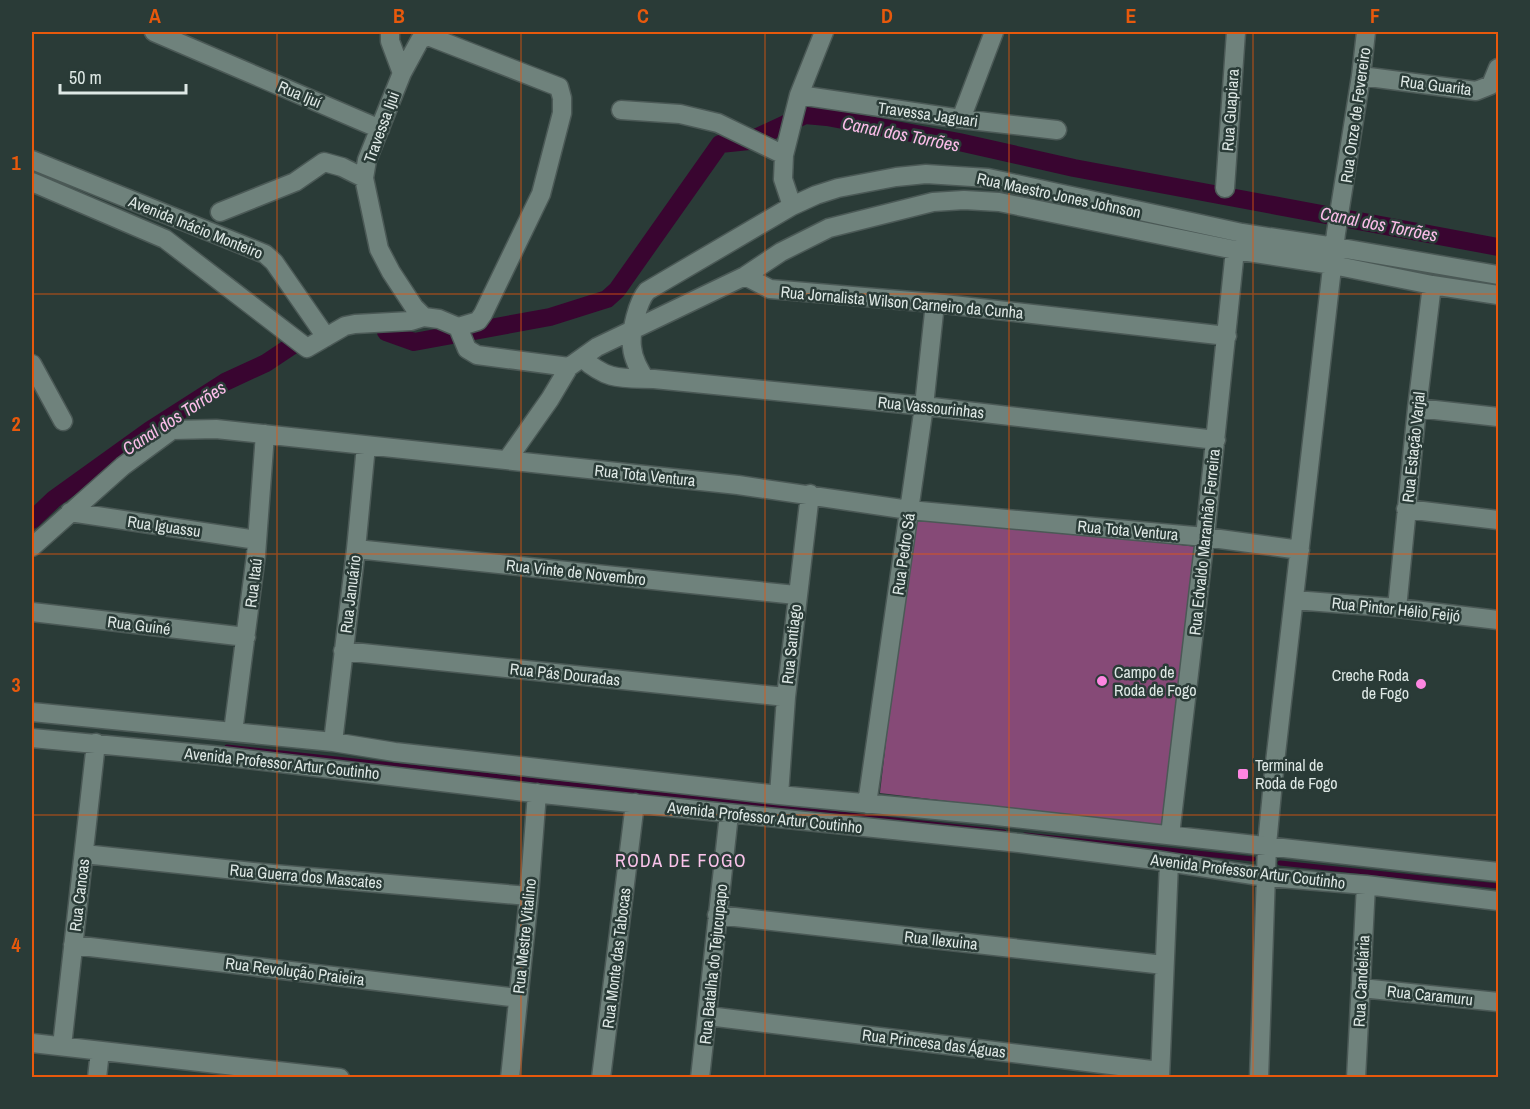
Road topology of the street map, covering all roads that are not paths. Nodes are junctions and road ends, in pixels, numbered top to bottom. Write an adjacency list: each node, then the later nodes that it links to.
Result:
1 (154, 32): 13 (street, Rua Ijuí)
2 (390, 32): 8 (street, Travessa Ijui)
3 (824, 32): 10 (street)
4 (994, 32): 12 (street)
5 (1236, 32): 19 (street, Rua Guapiara)
6 (1366, 32): 9 (street, Rua Onze de Fevereiro)
7 (1498, 68): 9 (street, Rua Guarita)
8 (402, 73): 13 (street, Travessa Ijui); 31 (street)
9 (1361, 76): 22 (street, Rua Onze de Fevereiro)
10 (799, 95): 12 (street, Travessa Jaguari); 15 (street)
11 (621, 110): 15 (street)
12 (961, 119): 14 (street, Travessa Jaguari)
13 (380, 129): 17 (street, Travessa Ijui)
14 (1057, 130)
15 (784, 155): 20 (street)
16 (32, 160): 33 (street, Avenida Inácio Monteiro)
17 (364, 178): 21 (street); 29 (street, Travessa Ijui)
18 (32, 182): 33 (street, Avenida Inácio Monteiro)
19 (1225, 188)
20 (792, 206): 22 (street, Rua Maestro Jones Johnson); 30 (street, Rua Maestro Jones Johnson)
21 (220, 212)
22 (1335, 248): 23 (street, Rua Maestro Jones Johnson); 24 (street, Rua Maestro Jones Johnson); 26 (street, Rua Maestro Jones Johnson); 54 (street, Rua Onze de Fevereiro)
23 (1235, 250): 25 (street, Rua Maestro Jones Johnson); 32 (street, Rua Edvaldo Maranhão Ferreira)
24 (1498, 275)
25 (745, 276): 28 (street, Rua Jornalista Wilson Carneiro da Cunha); 30 (street)
26 (1432, 285): 27 (street, Rua Maestro Jones Johnson); 38 (street, Rua Estação Varjal)
27 (1498, 295)
28 (935, 303): 32 (street, Rua Jornalista Wilson Carneiro da Cunha); 37 (street, Rua Pedro Sá)
29 (424, 317): 31 (street); 33 (street)
30 (634, 328): 34 (street); 36 (street)
31 (459, 329): 34 (street)
32 (1227, 336): 42 (street, Rua Edvaldo Maranhão Ferreira)
33 (326, 337)
34 (575, 362): 36 (street, Rua Vassourinhas); 44 (street)
35 (32, 364): 40 (street)
36 (645, 379): 37 (street, Rua Vassourinhas)
37 (924, 406): 42 (street, Rua Vassourinhas); 47 (street, Rua Pedro Sá)
38 (1417, 408): 39 (street); 46 (street, Rua Estação Varjal)
39 (1498, 417)
40 (63, 421)
41 (265, 434): 43 (street, Rua Tota Ventura); 48 (street, Rua Tota Ventura); 51 (street, Rua Itaú)
42 (1216, 440): 50 (street, Rua Edvaldo Maranhão Ferreira)
43 (366, 446): 44 (street, Rua Tota Ventura); 53 (street, Rua Januário)
44 (507, 460): 45 (street, Rua Tota Ventura)
45 (810, 494): 47 (street, Rua Tota Ventura); 55 (street, Rua Santiago)
46 (1406, 509): 49 (street); 57 (street, Rua Estação Varjal)
47 (909, 510): 50 (street, Rua Tota Ventura); 71 (street, Rua Pedro Sá)
48 (70, 512): 51 (street, Rua Iguassu); 52 (street, Rua Tota Ventura)
49 (1498, 520)
50 (1205, 537): 54 (street, Rua Tota Ventura); 73 (street, Rua Edvaldo Maranhão Ferreira)
51 (257, 540): 60 (street, Rua Itaú)
52 (32, 547)
53 (356, 549): 55 (street, Rua Vinte de Novembro); 61 (street, Rua Januário)
54 (1300, 550): 56 (street, Rua Onze de Fevereiro)
55 (796, 595): 62 (street, Rua Santiago)
56 (1294, 600): 57 (street, Rua Pintor Hélio Feijó); 74 (street, Rua Onze de Fevereiro)
57 (1397, 608): 59 (street, Rua Pintor Hélio Feijó)
58 (32, 612): 60 (street, Rua Guiné)
59 (1498, 620)
60 (246, 637): 64 (street, Rua Itaú)
61 (343, 651): 62 (street, Rua Pás Douradas); 66 (street, Rua Januário)
62 (786, 697): 69 (street, Rua Santiago)
63 (32, 712): 64 (street, Avenida Professor Artur Coutinho)
64 (233, 732): 66 (street, Avenida Professor Artur Coutinho)
65 (32, 738): 67 (street, Avenida Professor Artur Coutinho)
66 (333, 742): 69 (street, Avenida Professor Artur Coutinho)
67 (96, 743): 68 (street, Avenida Professor Artur Coutinho); 75 (street, Rua Canoas)
68 (537, 794): 70 (street, Avenida Professor Artur Coutinho); 80 (street, Rua Mestre Vitalino)
69 (779, 795): 71 (street, Avenida Professor Artur Coutinho)
70 (635, 803): 72 (street, Avenida Professor Artur Coutinho); 98 (street, Rua Monte das Tabocas)
71 (867, 804): 73 (street, Avenida Professor Artur Coutinho)
72 (729, 814): 76 (street, Avenida Professor Artur Coutinho); 82 (street, Rua Batalha do Tejucupapo)
73 (1170, 835): 74 (street, Avenida Professor Artur Coutinho)
74 (1267, 845): 77 (street, Avenida Professor Artur Coutinho); 78 (street, Rua Onze de Fevereiro)
75 (84, 854): 80 (street, Rua Guerra dos Mascates); 83 (street, Rua Canoas)
76 (1168, 862): 78 (street, Avenida Professor Artur Coutinho); 84 (street)
77 (1498, 872)
78 (1266, 877): 79 (street, Avenida Professor Artur Coutinho); 100 (street, Rua Onze de Fevereiro)
79 (1366, 885): 81 (street, Avenida Professor Artur Coutinho); 85 (street, Rua Candelária)
80 (529, 896): 86 (street, Rua Mestre Vitalino)
81 (1498, 901)
82 (717, 915): 84 (street, Rua Ilexuina); 88 (street, Rua Batalha do Tejucupapo)
83 (73, 945): 86 (street, Rua Revolução Praieira); 90 (street, Rua Canoas)
84 (1164, 964): 93 (street)
85 (1361, 988): 87 (street, Rua Caramuru); 101 (street, Rua Candelária)
86 (518, 998): 97 (street, Rua Mestre Vitalino)
87 (1498, 1002)
88 (708, 1016): 93 (street, Rua Princesa das Águas); 99 (street, Rua Batalha do Tejucupapo)
89 (32, 1043): 90 (street)
90 (62, 1046): 91 (street)
91 (100, 1051): 92 (street); 95 (street)
92 (192, 1069): 94 (street)
93 (1160, 1074)
94 (288, 1075): 96 (street)
95 (97, 1077)
96 (340, 1077)
97 (510, 1077)
98 (601, 1077)
99 (700, 1077)
100 (1259, 1077)
101 (1356, 1077)

